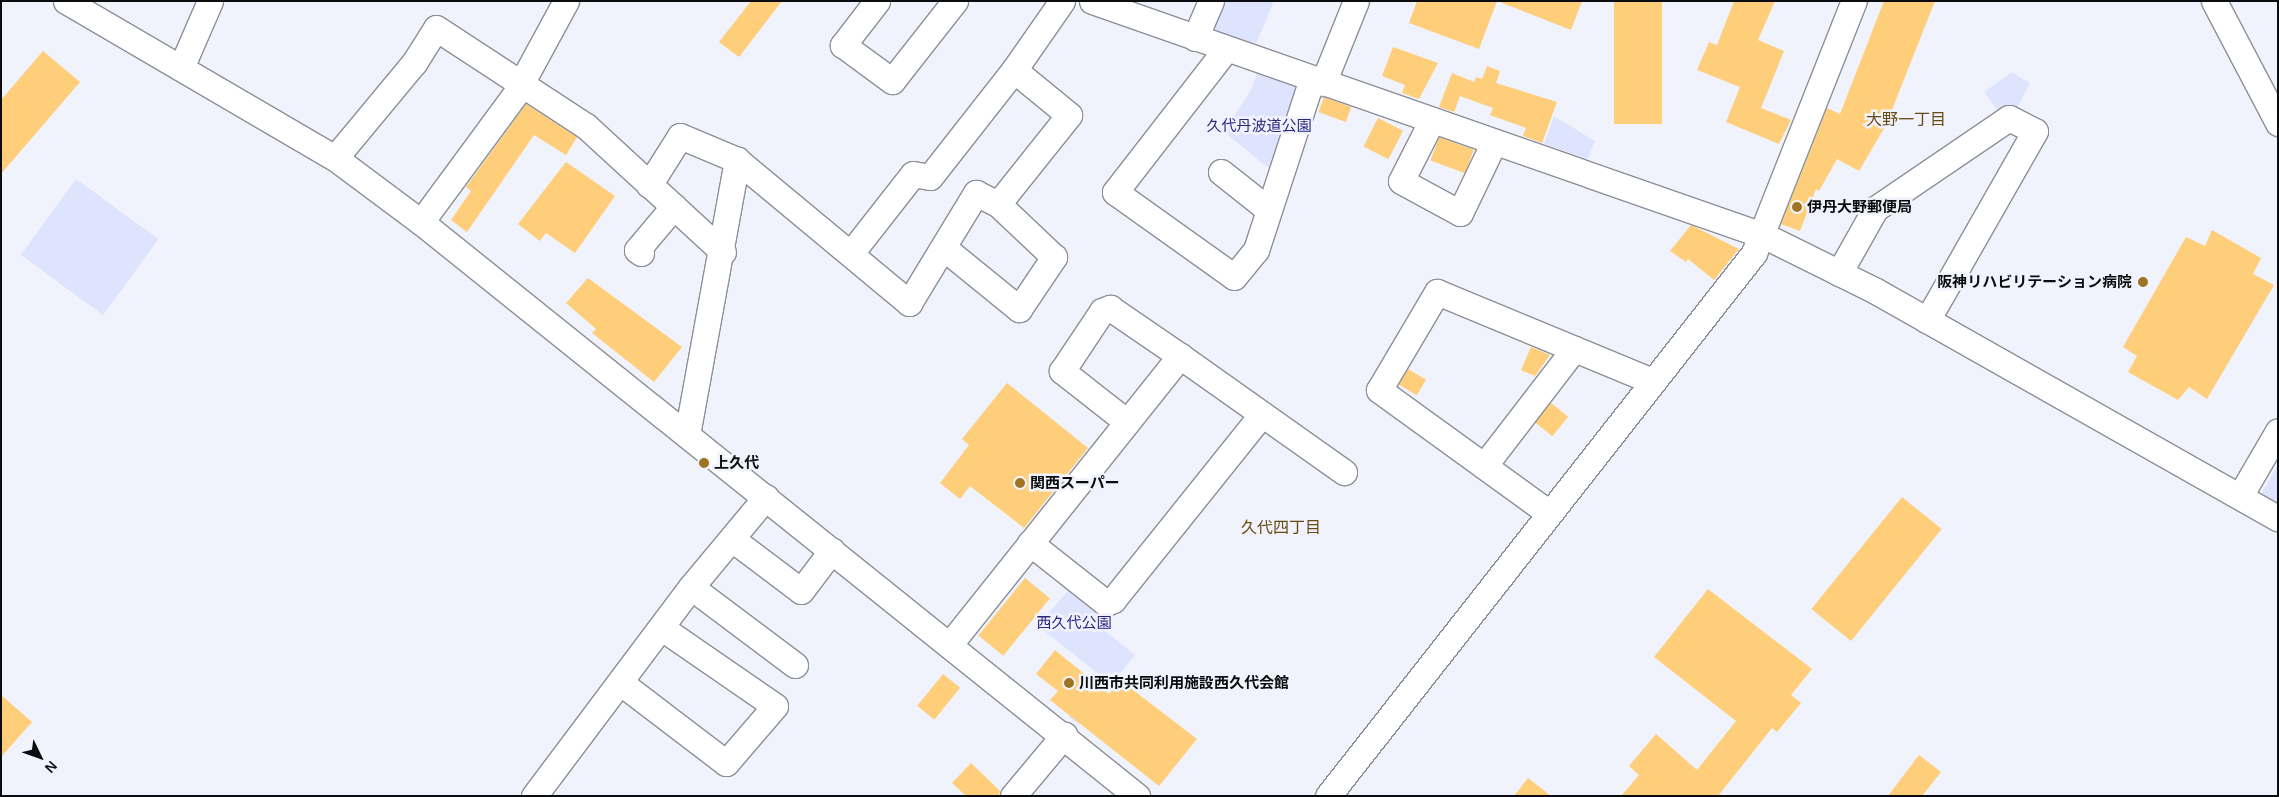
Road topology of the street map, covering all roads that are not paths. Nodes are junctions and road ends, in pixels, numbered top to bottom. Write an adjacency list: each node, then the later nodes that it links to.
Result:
1 (210, 1): 14 (street)
2 (566, 1): 17 (street)
3 (877, 1): 4 (street)
4 (955, 1)
5 (1062, 1): 15 (street)
6 (1092, 1): 12 (street)
7 (1211, 1): 12 (street)
8 (1356, 1): 16 (street)
9 (1854, 1): 29 (street)
10 (2214, 1): 19 (street)
11 (77, 4): 14 (street)
12 (1196, 38): 13 (street)
13 (1226, 49): 16 (street); 27 (street)
14 (181, 68): 21 (street)
15 (1014, 70): 25 (street); 33 (street)
16 (1317, 81): 18 (street); 27 (street)
17 (520, 86): 21 (street); 24 (street); 28 (street)
18 (1432, 120): 20 (street); 20 (street)
19 (2278, 123)
20 (1494, 142): 29 (street)
21 (335, 158): 28 (street)
22 (737, 160): 24 (street); 32 (street); 33 (street)
23 (1221, 172): 27 (street)
24 (649, 185): 26 (street)
25 (998, 204): 30 (street); 30 (street)
26 (674, 206): 31 (street); 32 (street)
27 (1269, 210)
28 (421, 222): 42 (street)
29 (1765, 236): 34 (street); 38 (street)
30 (944, 248): 33 (street)
31 (638, 250)
32 (723, 252): 42 (street)
33 (851, 252)
34 (1839, 273): 35 (street); 35 (street)
35 (1927, 320): 45 (street)
36 (1574, 348): 38 (street); 43 (street); 43 (street)
37 (1180, 356): 39 (street); 40 (street); 40 (street)
38 (1652, 381): 47 (street)
39 (1262, 414): 44 (street); 50 (street)
40 (1127, 422): 50 (street)
41 (2278, 431): 45 (street)
42 (687, 435): 46 (street)
43 (1484, 466): 47 (street)
44 (1344, 472)
45 (2240, 496): 48 (street)
46 (766, 497): 49 (street); 51 (street)
47 (1549, 513): 61 (street)
48 (2278, 519)
49 (732, 539): 51 (street); 52 (street)
50 (1030, 543): 54 (street)
51 (832, 550): 54 (street)
52 (691, 587): 53 (street); 55 (street)
53 (662, 628): 56 (street); 56 (street)
54 (950, 644): 57 (street)
55 (795, 665)
56 (621, 683): 59 (street)
57 (1064, 735): 58 (street); 60 (street)
58 (1134, 795)
59 (534, 796)
60 (1013, 796)
61 (1328, 796)

